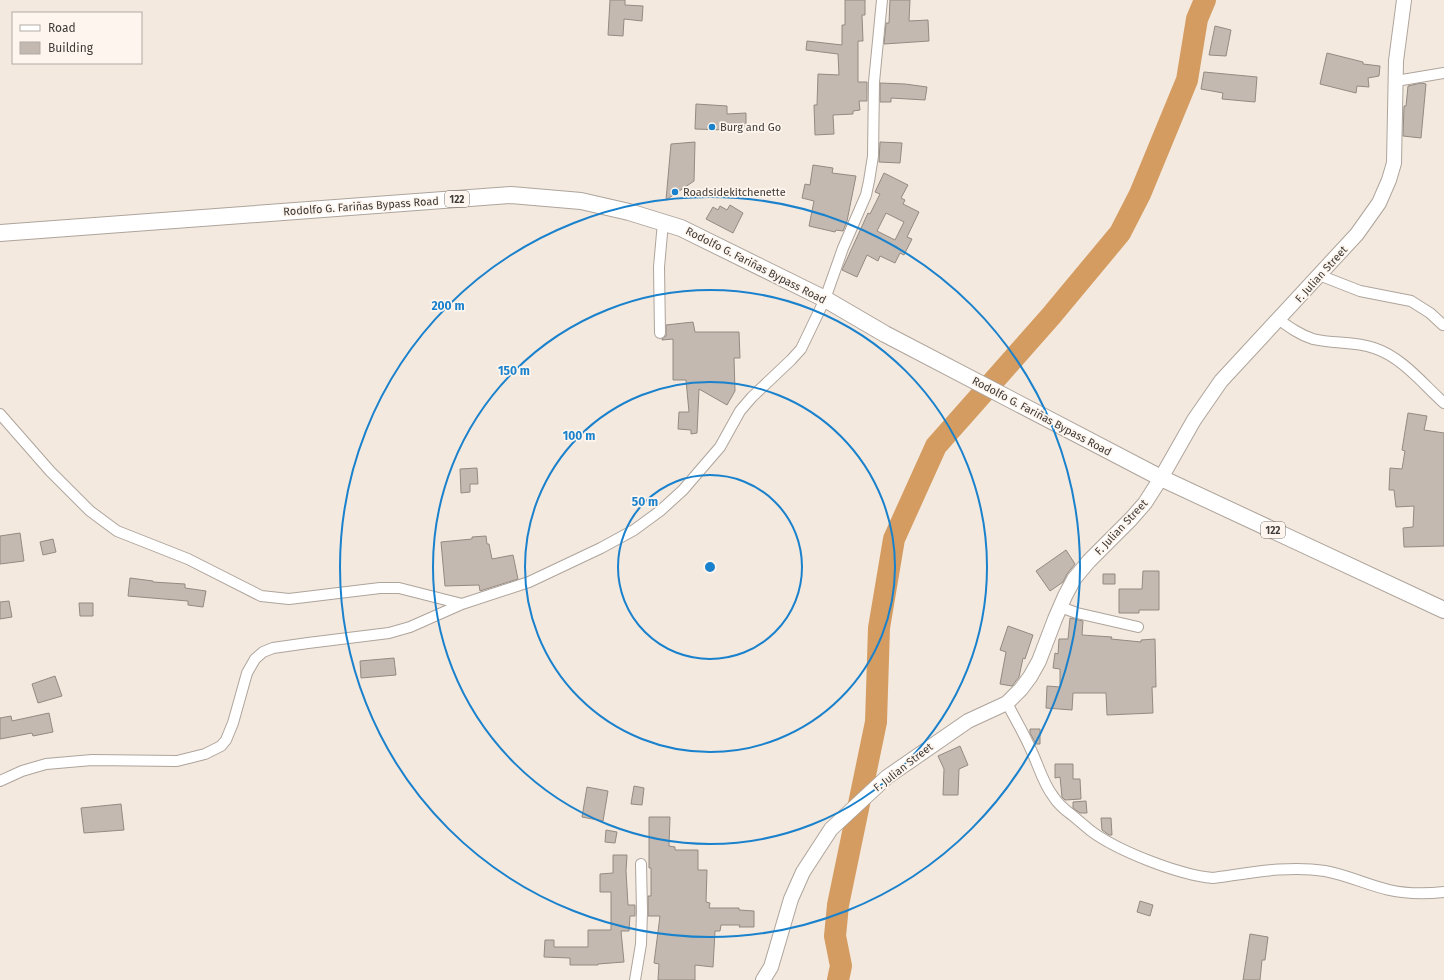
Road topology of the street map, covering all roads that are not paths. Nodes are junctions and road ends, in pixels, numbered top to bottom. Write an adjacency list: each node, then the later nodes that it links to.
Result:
1 (882, 0): 8 (street)
2 (1404, 0): 4 (street, F. Julian Street)
3 (1444, 73): 4 (street)
4 (1396, 81): 7 (street, F. Julian Street)
5 (663, 222): 6 (main road, Rodolfo G. Fariñas Bypass Road / 122); 8 (main road, Rodolfo G. Fariñas Bypass Road / 122); 11 (street)
6 (0, 233)
7 (1319, 275): 9 (street, F. Julian Street); 10 (street)
8 (825, 299): 14 (main road, Rodolfo G. Fariñas Bypass Road / 122); 15 (street)
9 (1278, 319): 12 (street); 14 (street, F. Julian Street)
10 (1443, 325)
11 (660, 333)
12 (1444, 403)
13 (0, 414): 15 (street)
14 (1161, 478): 16 (street, F. Julian Street); 17 (main road, Rodolfo G. Fariñas Bypass Road / 122)
15 (462, 604): 20 (street)
16 (1060, 607): 18 (street); 19 (street, F. Julian Street)
17 (1444, 610)
18 (1138, 627)
19 (1007, 703): 22 (street); 24 (street, F. Julian Street)
20 (0, 781)
21 (641, 864): 23 (street)
22 (1444, 892)
23 (635, 980)
24 (763, 980)

